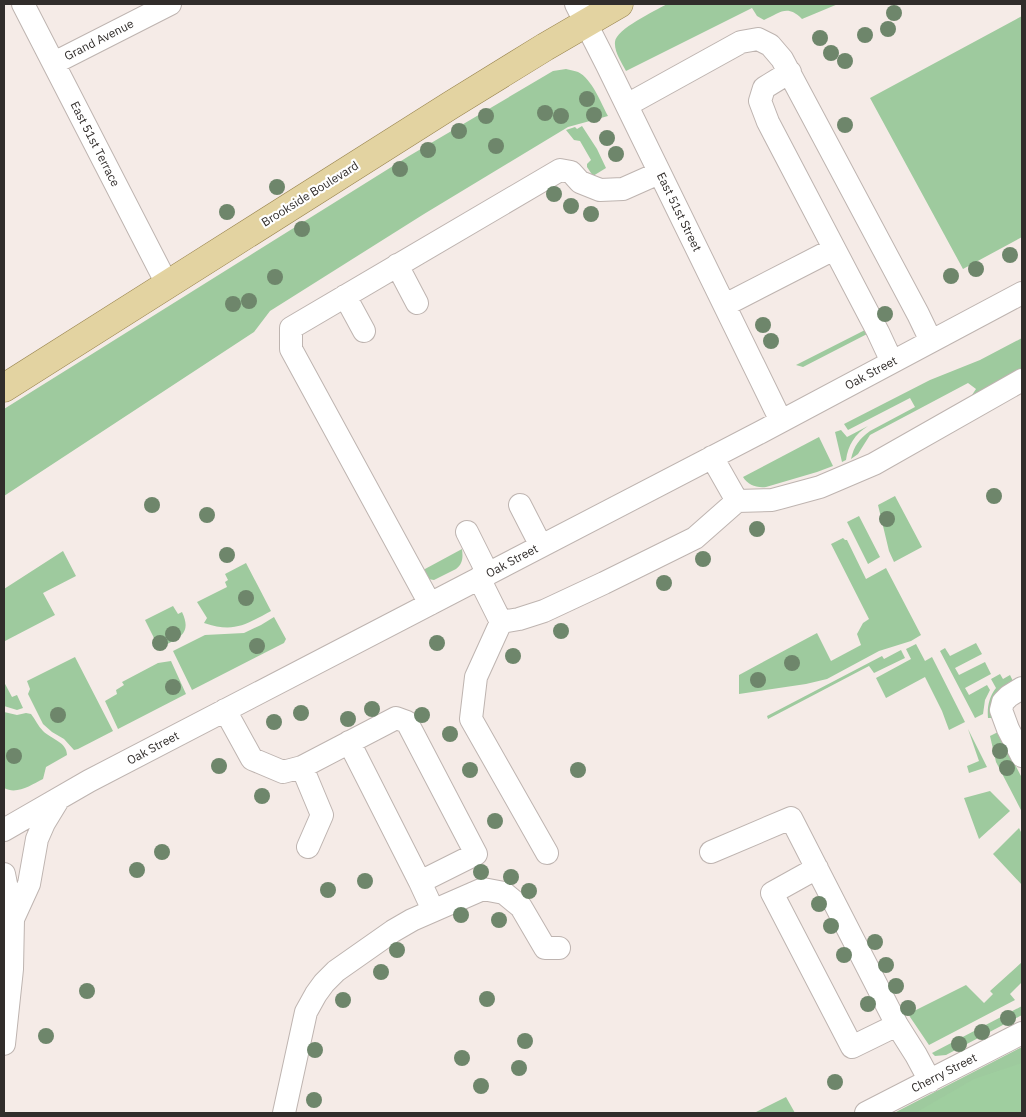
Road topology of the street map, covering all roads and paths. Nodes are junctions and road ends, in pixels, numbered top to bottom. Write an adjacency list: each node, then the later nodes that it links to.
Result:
1 (24, 4): 5 (street, East 51st Terrace)
2 (170, 4): 5 (street, Grand Avenue)
3 (619, 4): 4 (main road, Brookside Boulevard)
4 (581, 13): 7 (street, East 51st Street); 11 (main road, Brookside Boulevard)
5 (54, 63): 11 (street, East 51st Terrace)
6 (790, 72): 7 (street); 9 (street); 17 (street)
7 (627, 105): 8 (street, East 51st Street)
8 (659, 173): 10 (street); 15 (street, East 51st Street)
9 (834, 249): 15 (street); 18 (street)
10 (398, 265): 13 (street); 14 (street)
11 (167, 284): 20 (main road, Brookside Boulevard)
12 (1022, 293): 17 (street, Oak Street)
13 (345, 296): 16 (street); 28 (street)
14 (417, 303)
15 (725, 305): 21 (street, East 51st Street)
16 (364, 331)
17 (932, 341): 18 (street, Oak Street)
18 (892, 362): 21 (street, Oak Street)
19 (1022, 380): 23 (street)
20 (4, 388)
21 (781, 421): 22 (street, Oak Street)
22 (712, 456): 23 (street); 26 (street, Oak Street)
23 (737, 501): 29 (street)
24 (520, 505): 26 (street)
25 (467, 532): 27 (street)
26 (540, 546): 27 (street, Oak Street)
27 (483, 576): 28 (street, Oak Street); 29 (street)
28 (430, 604): 31 (street, Oak Street)
29 (501, 622): 39 (street)
30 (1022, 688): 33 (street)
31 (225, 710): 34 (street); 35 (street, Oak Street)
32 (348, 742): 34 (street); 42 (street); 42 (street)
33 (1022, 756)
34 (302, 767): 37 (street)
35 (58, 799): 36 (street, Oak Street); 44 (street)
36 (4, 830)
37 (308, 847)
38 (712, 852): 40 (street)
39 (547, 853)
40 (816, 868): 46 (street); 46 (street)
41 (4, 874): 44 (street)
42 (420, 882): 43 (street)
43 (433, 910): 45 (street); 50 (street)
44 (13, 919): 48 (street)
45 (559, 948)
46 (897, 1025): 49 (street)
47 (1022, 1033): 49 (street, Cherry Street)
48 (4, 1044)
49 (930, 1081): 51 (street, Cherry Street)
50 (284, 1113)
51 (866, 1113)

